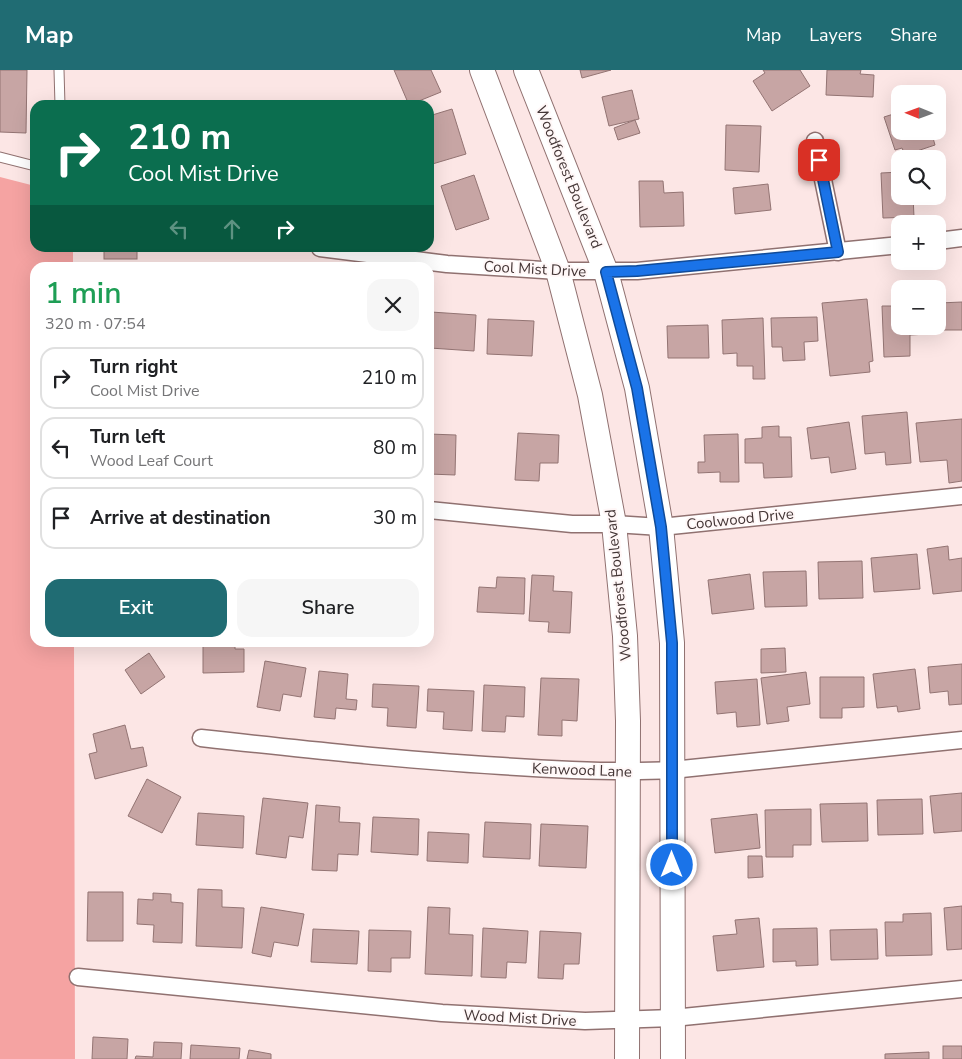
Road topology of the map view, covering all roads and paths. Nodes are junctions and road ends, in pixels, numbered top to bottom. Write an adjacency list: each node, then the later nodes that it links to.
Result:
1 (59, 70): 4 (lane)
2 (482, 70): 15 (street, Woodforest Boulevard)
3 (526, 70): 16 (street, Woodforest Boulevard)
4 (60, 100)
5 (815, 141): 12 (street)
6 (0, 157): 7 (lane)
7 (30, 165)
8 (962, 238): 9 (street)
9 (946, 240)
10 (891, 246): 12 (street, Cool Mist Drive)
11 (352, 252): 13 (street, Cool Mist Drive)
12 (838, 252): 16 (street, Cool Mist Drive)
13 (431, 262)
14 (434, 262): 15 (street, Cool Mist Drive)
15 (558, 271): 16 (street, Cool Mist Drive); 19 (street, Woodforest Boulevard)
16 (606, 272): 20 (street, Woodforest Boulevard)
17 (962, 496): 20 (street, Coolwood Drive)
18 (434, 510): 19 (street, Coolwood Drive)
19 (614, 524): 20 (street, Coolwood Drive); 24 (street, Woodforest Boulevard)
20 (661, 527): 23 (street, Woodforest Boulevard)
21 (201, 738): 24 (street, Kenwood Lane)
22 (962, 740): 23 (street, Kenwood Lane)
23 (672, 770): 24 (street, Kenwood Lane); 27 (street, Woodforest Boulevard)
24 (628, 772): 28 (street, Woodforest Boulevard)
25 (78, 977): 28 (street, Wood Mist Drive)
26 (962, 989): 27 (street, Wood Mist Drive)
27 (672, 1018): 28 (street, Wood Mist Drive); 30 (street, Woodforest Boulevard)
28 (627, 1019): 29 (street, Woodforest Boulevard)
29 (627, 1059)
30 (673, 1059)

